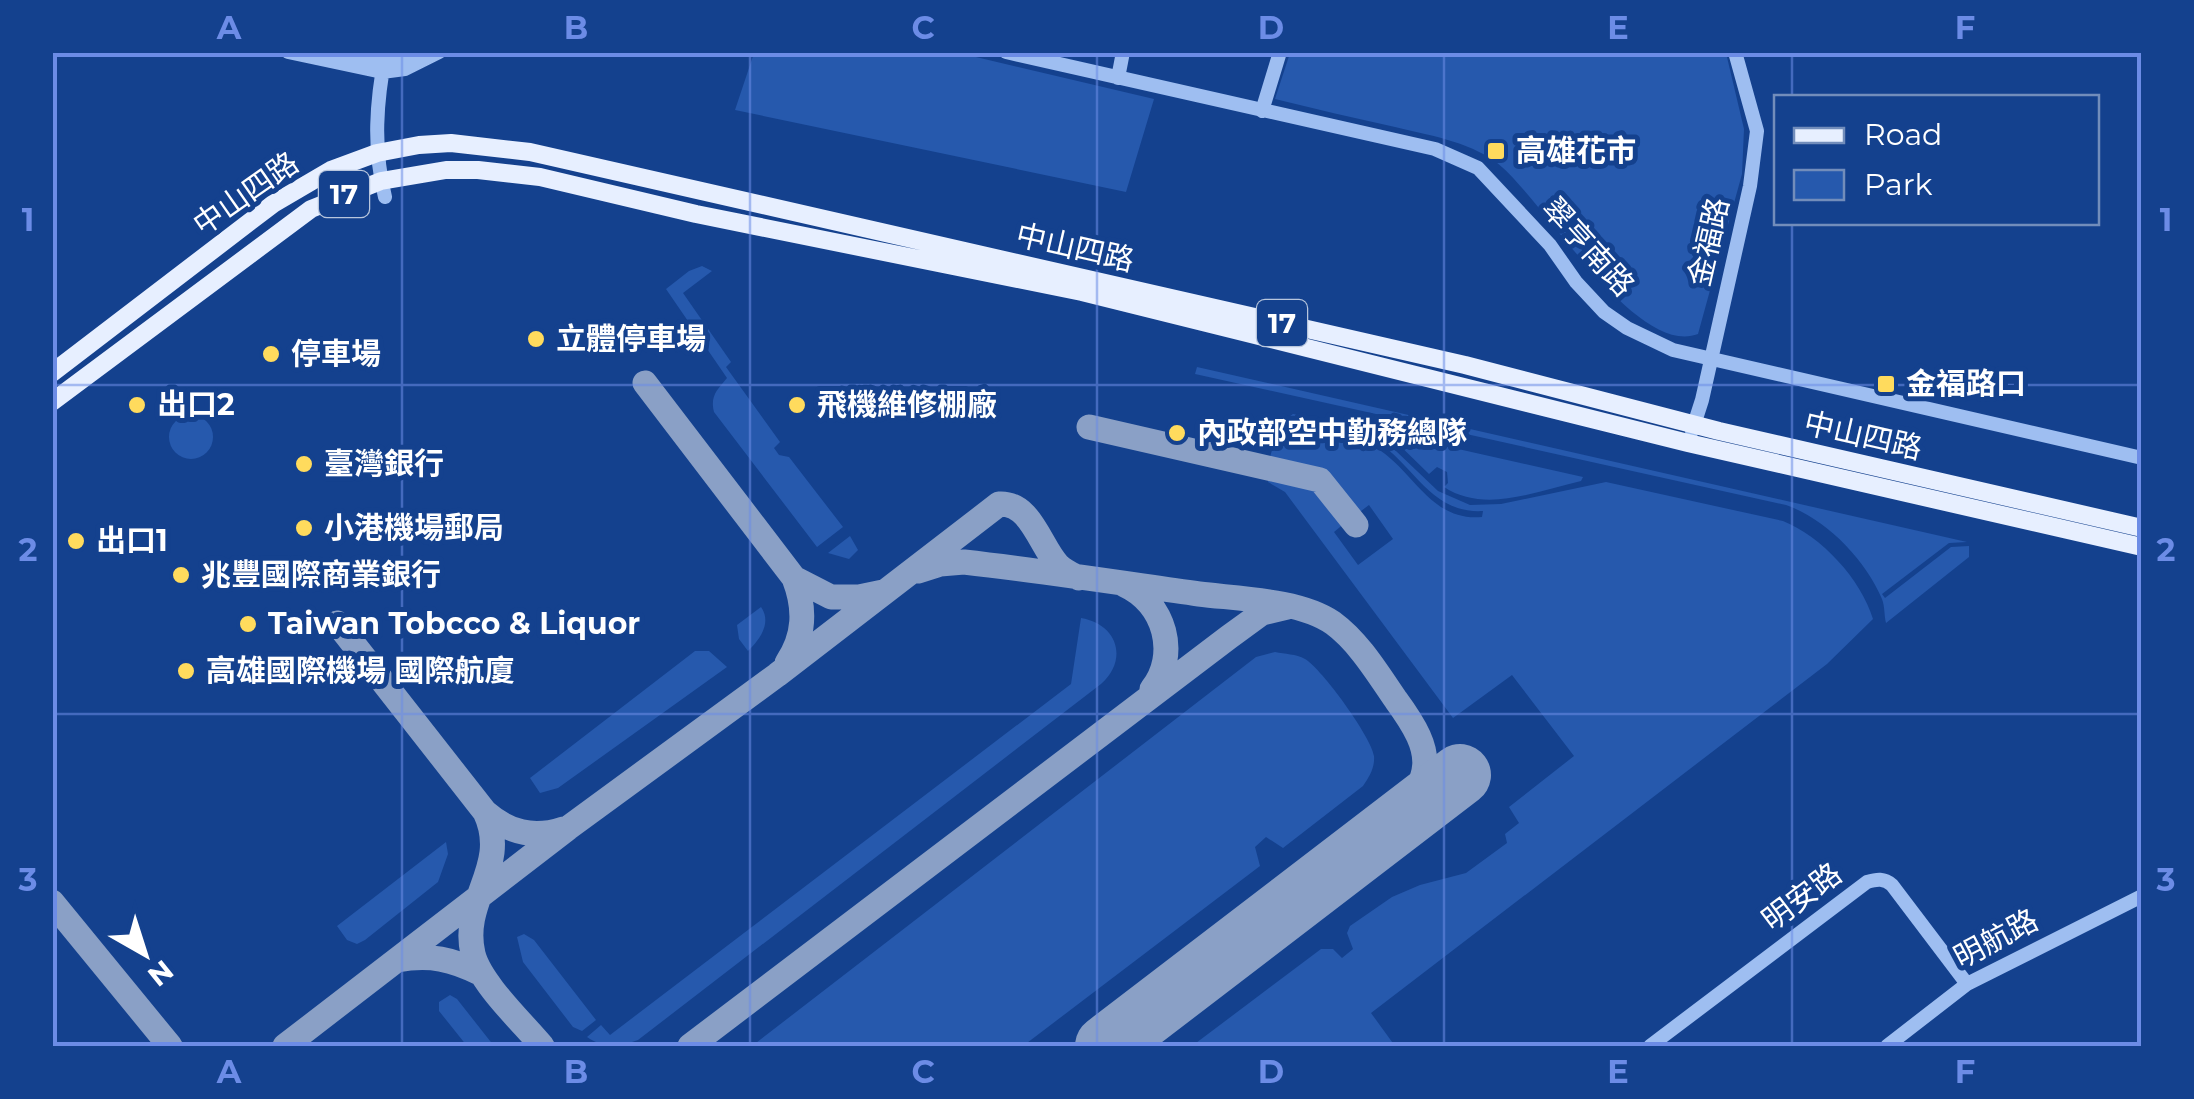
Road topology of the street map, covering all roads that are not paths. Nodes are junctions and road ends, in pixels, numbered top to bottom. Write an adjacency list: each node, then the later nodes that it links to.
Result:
1 (288, 52): 9 (street)
2 (339, 52): 9 (street)
3 (409, 52): 9 (street)
4 (439, 52): 9 (street)
5 (1006, 52): 10 (street, 翠亨南路)
6 (1124, 52): 10 (street)
7 (1280, 52): 11 (street)
8 (1735, 52): 14 (street, 金福路)
9 (384, 62): 12 (street)
10 (1118, 78): 11 (street, 翠亨南路)
11 (1262, 111): 14 (street, 翠亨南路)
12 (378, 153): 13 (street); 15 (main road, 中山四路 / 17); 17 (main road, 中山四路 / 17)
13 (383, 189): 16 (main road, 中山四路 / 17); 17 (main road, 中山四路 / 17)
14 (1712, 357): 17 (street, 金福路); 18 (street, 翠亨南路)
15 (52, 373)
16 (52, 402)
17 (1691, 434): 19 (main road, 中山四路 / 17); 20 (main road, 中山四路 / 17)
18 (2142, 458)
19 (2142, 528)
20 (2142, 548)
21 (2142, 896): 22 (street, 明航路)
22 (1966, 984): 23 (street, 明安路); 24 (street, 明航路)
23 (1650, 1046)
24 (1886, 1046)

